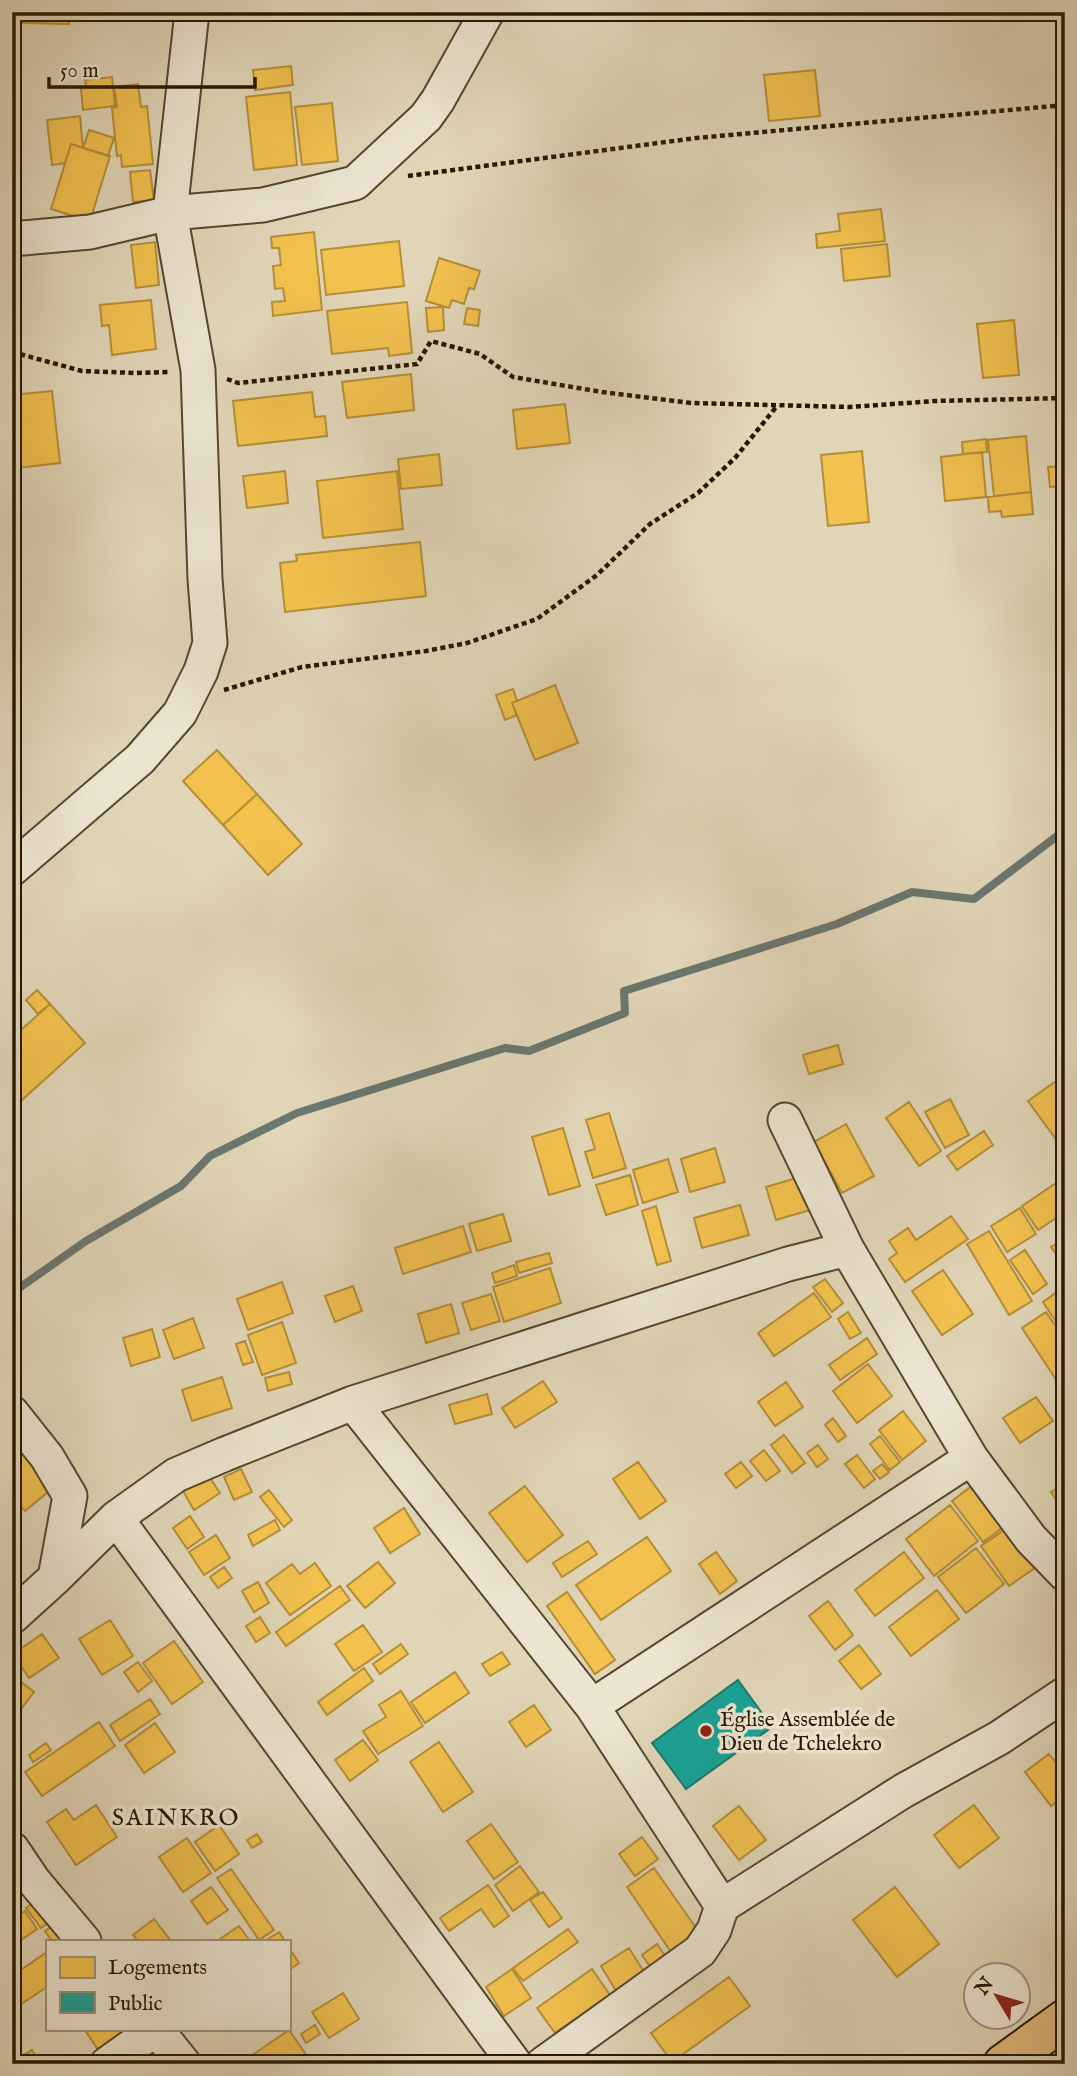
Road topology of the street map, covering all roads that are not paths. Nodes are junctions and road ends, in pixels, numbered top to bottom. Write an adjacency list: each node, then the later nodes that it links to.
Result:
1 (192, 12): 3 (street)
2 (487, 12): 3 (street)
3 (170, 213): 4 (street); 5 (street)
4 (12, 239)
5 (12, 869)
6 (785, 1120): 7 (street)
7 (847, 1249): 8 (street); 10 (street)
8 (353, 1403): 11 (street); 16 (street)
9 (12, 1413): 13 (street)
10 (971, 1458): 12 (street); 16 (street)
11 (116, 1518): 13 (street); 26 (street)
12 (1065, 1574)
13 (55, 1578): 14 (street)
14 (12, 1617)
15 (1065, 1694): 19 (street)
16 (592, 1706): 19 (street)
17 (12, 1849): 18 (street)
18 (23, 1888): 20 (street)
19 (722, 1906): 27 (street)
20 (83, 1940)
21 (1065, 2019): 28 (main road)
22 (155, 2030): 24 (street)
23 (157, 2030): 25 (street)
24 (107, 2064)
25 (184, 2064)
26 (515, 2064)
27 (543, 2064)
28 (1003, 2064)

